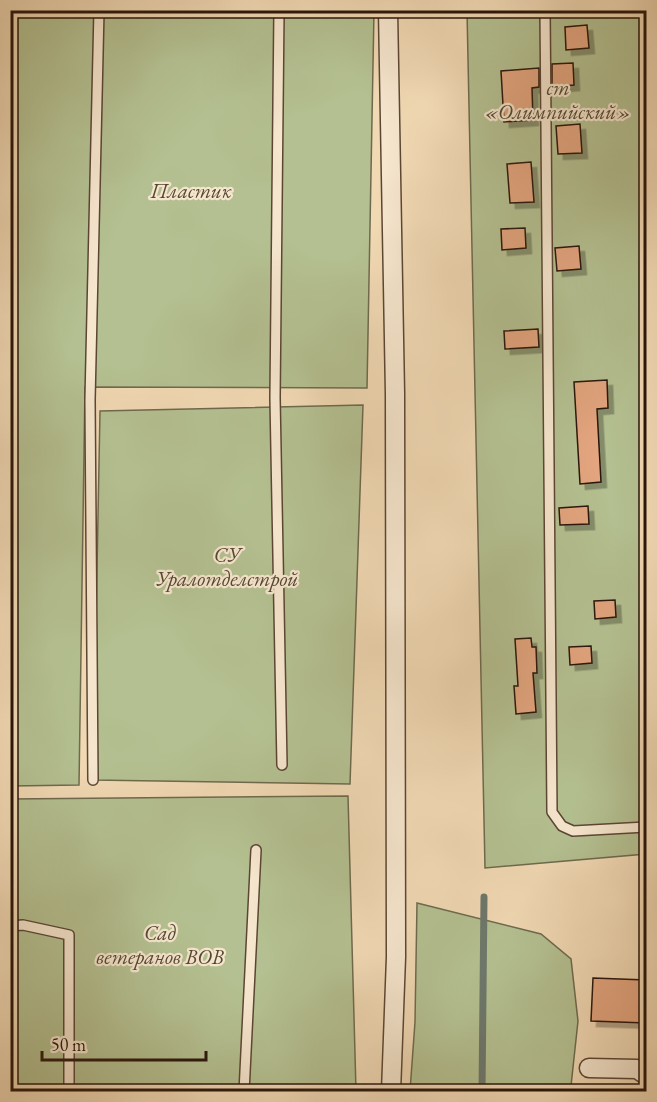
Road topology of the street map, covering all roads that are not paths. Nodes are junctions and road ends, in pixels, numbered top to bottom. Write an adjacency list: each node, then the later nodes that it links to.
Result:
1 (99, 10): 6 (lane)
2 (279, 10): 5 (lane)
3 (388, 10): 14 (street)
4 (545, 10): 7 (lane)
5 (282, 765)
6 (93, 780)
7 (646, 827)
8 (256, 850): 13 (lane)
9 (10, 926): 12 (lane)
10 (589, 1068): 11 (street)
11 (646, 1075)
12 (69, 1092)
13 (244, 1092)
14 (391, 1092)

